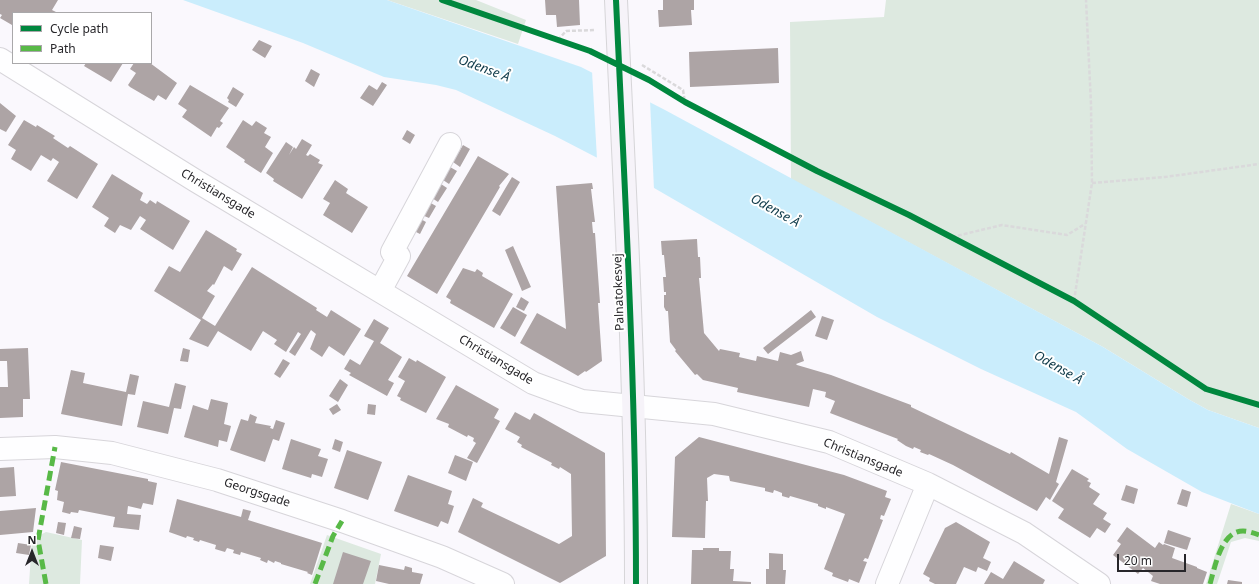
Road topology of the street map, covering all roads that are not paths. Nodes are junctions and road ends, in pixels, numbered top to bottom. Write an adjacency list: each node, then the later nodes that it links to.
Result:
1 (616, 0): 5 (main road, Palnatokesvej)
2 (0, 59): 4 (street, Christiansgade)
3 (450, 144): 4 (street)
4 (380, 291): 5 (street, Christiansgade)
5 (634, 405): 7 (street, Christiansgade); 9 (main road, Palnatokesvej)
6 (0, 449): 8 (street, Georgsgade)
7 (928, 484): 10 (street); 11 (street, Christiansgade)
8 (503, 584)
9 (636, 584)
10 (887, 584)
11 (1099, 584)

